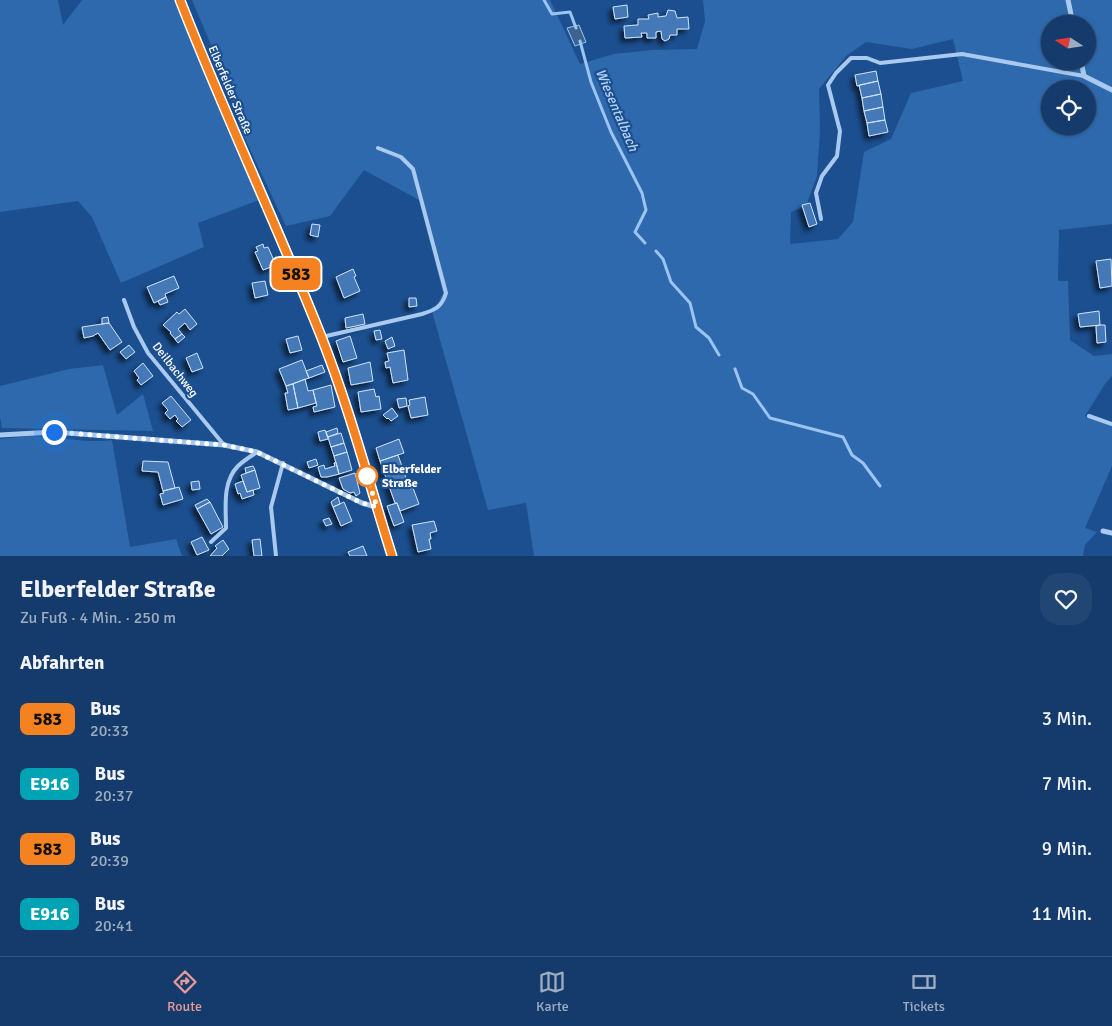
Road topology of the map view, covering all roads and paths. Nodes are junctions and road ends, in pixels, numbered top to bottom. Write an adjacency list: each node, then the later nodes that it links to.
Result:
1 (180, 0): 10 (main road, Elberfelder Straße)
2 (1068, 0): 3 (street)
3 (1071, 15)
4 (1083, 70): 5 (street)
5 (1084, 76): 6 (street); 8 (lane)
6 (1112, 90)
7 (378, 148): 10 (lane)
8 (821, 219)
9 (124, 300): 14 (lane, Deilbachweg)
10 (322, 337): 17 (main road, Elberfelder Straße)
11 (1089, 416): 12 (lane)
12 (1112, 424)
13 (0, 435): 14 (street)
14 (224, 445): 15 (street)
15 (257, 452): 16 (street); 20 (lane)
16 (283, 463): 17 (street); 21 (lane)
17 (377, 507): 22 (main road, Elberfelder Straße)
18 (1103, 531): 19 (street)
19 (1112, 533)
20 (211, 542)
21 (276, 556)
22 (392, 556)

